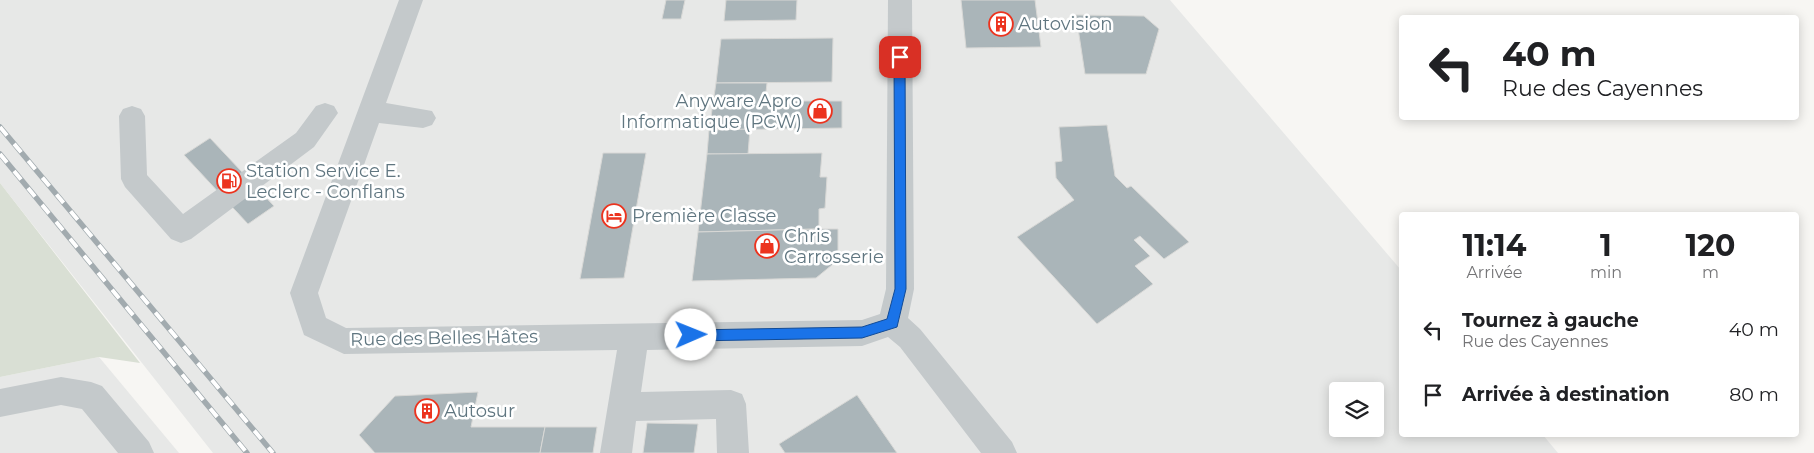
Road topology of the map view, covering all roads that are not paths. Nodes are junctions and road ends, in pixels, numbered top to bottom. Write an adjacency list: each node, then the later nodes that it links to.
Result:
1 (411, 0): 4 (street, Rue des Belles Hâtes)
2 (900, 0): 7 (street)
3 (325, 113): 5 (street)
4 (370, 113): 6 (street); 8 (street, Rue des Belles Hâtes)
5 (132, 116)
6 (423, 118)
7 (892, 323): 8 (street, Rue des Belles Hâtes); 14 (street)
8 (634, 336): 10 (street)
9 (0, 403): 11 (street)
10 (623, 407): 12 (street); 13 (street)
11 (138, 453)
12 (616, 453)
13 (733, 453)
14 (1001, 453)

